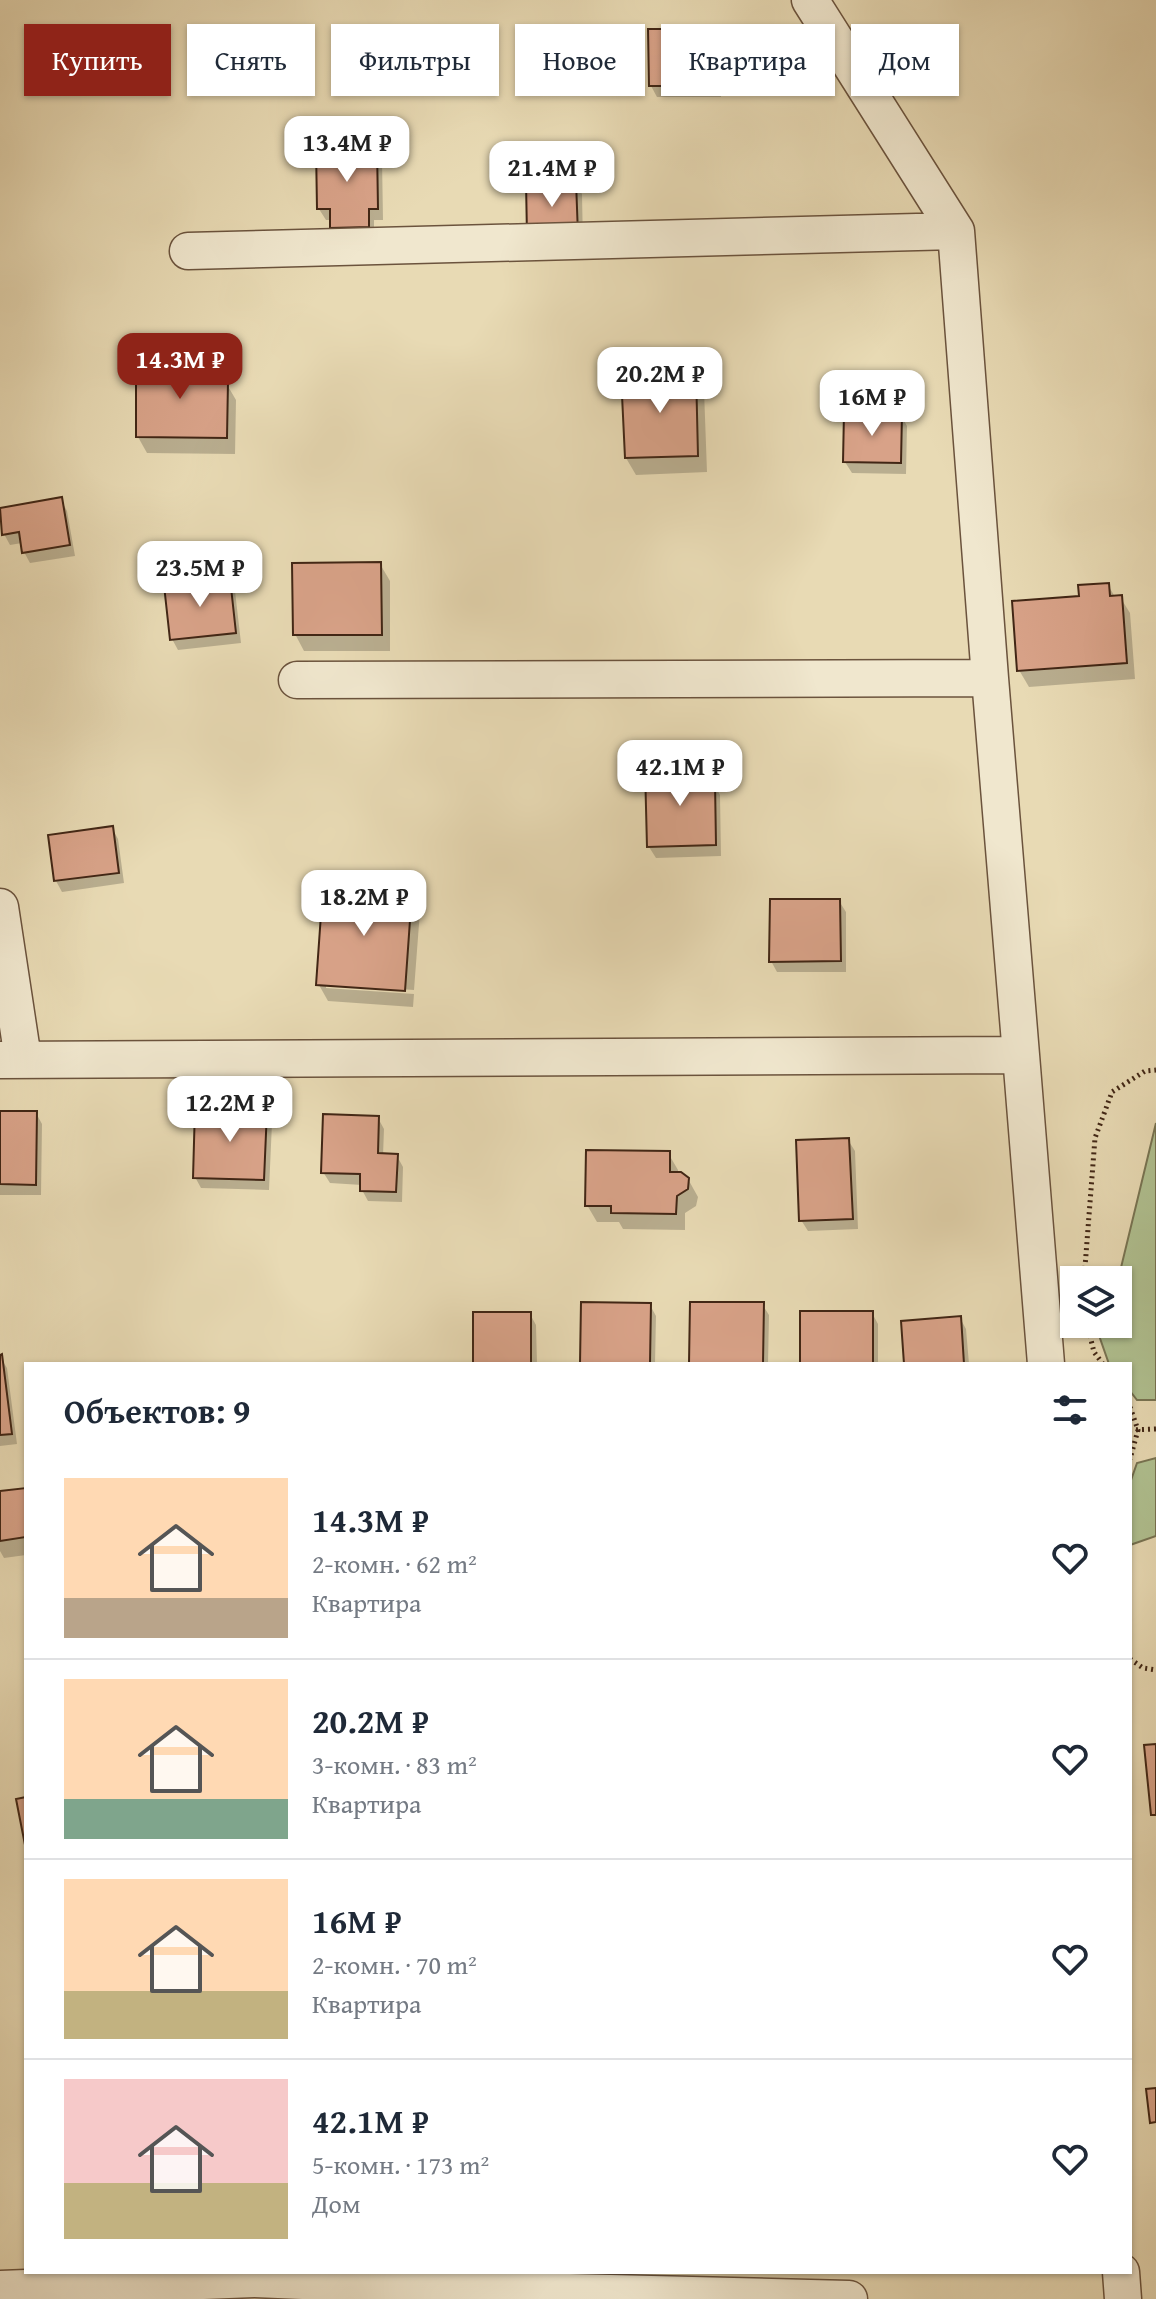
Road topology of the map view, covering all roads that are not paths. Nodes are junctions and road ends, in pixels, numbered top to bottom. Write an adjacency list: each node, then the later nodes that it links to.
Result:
1 (810, 0): 2 (lane)
2 (956, 231): 3 (lane); 4 (lane)
3 (188, 251)
4 (990, 678): 5 (lane); 7 (lane)
5 (297, 680)
6 (0, 907): 8 (lane)
7 (1021, 1055): 8 (lane); 9 (lane)
8 (11, 1059)
9 (1046, 1362)
10 (836, 2274): 15 (lane)
11 (1121, 2274): 17 (lane)
12 (254, 2275): 13 (lane); 14 (lane)
13 (568, 2282): 15 (lane)
14 (0, 2289)
15 (839, 2299): 16 (lane)
16 (849, 2299)
17 (1123, 2299)

